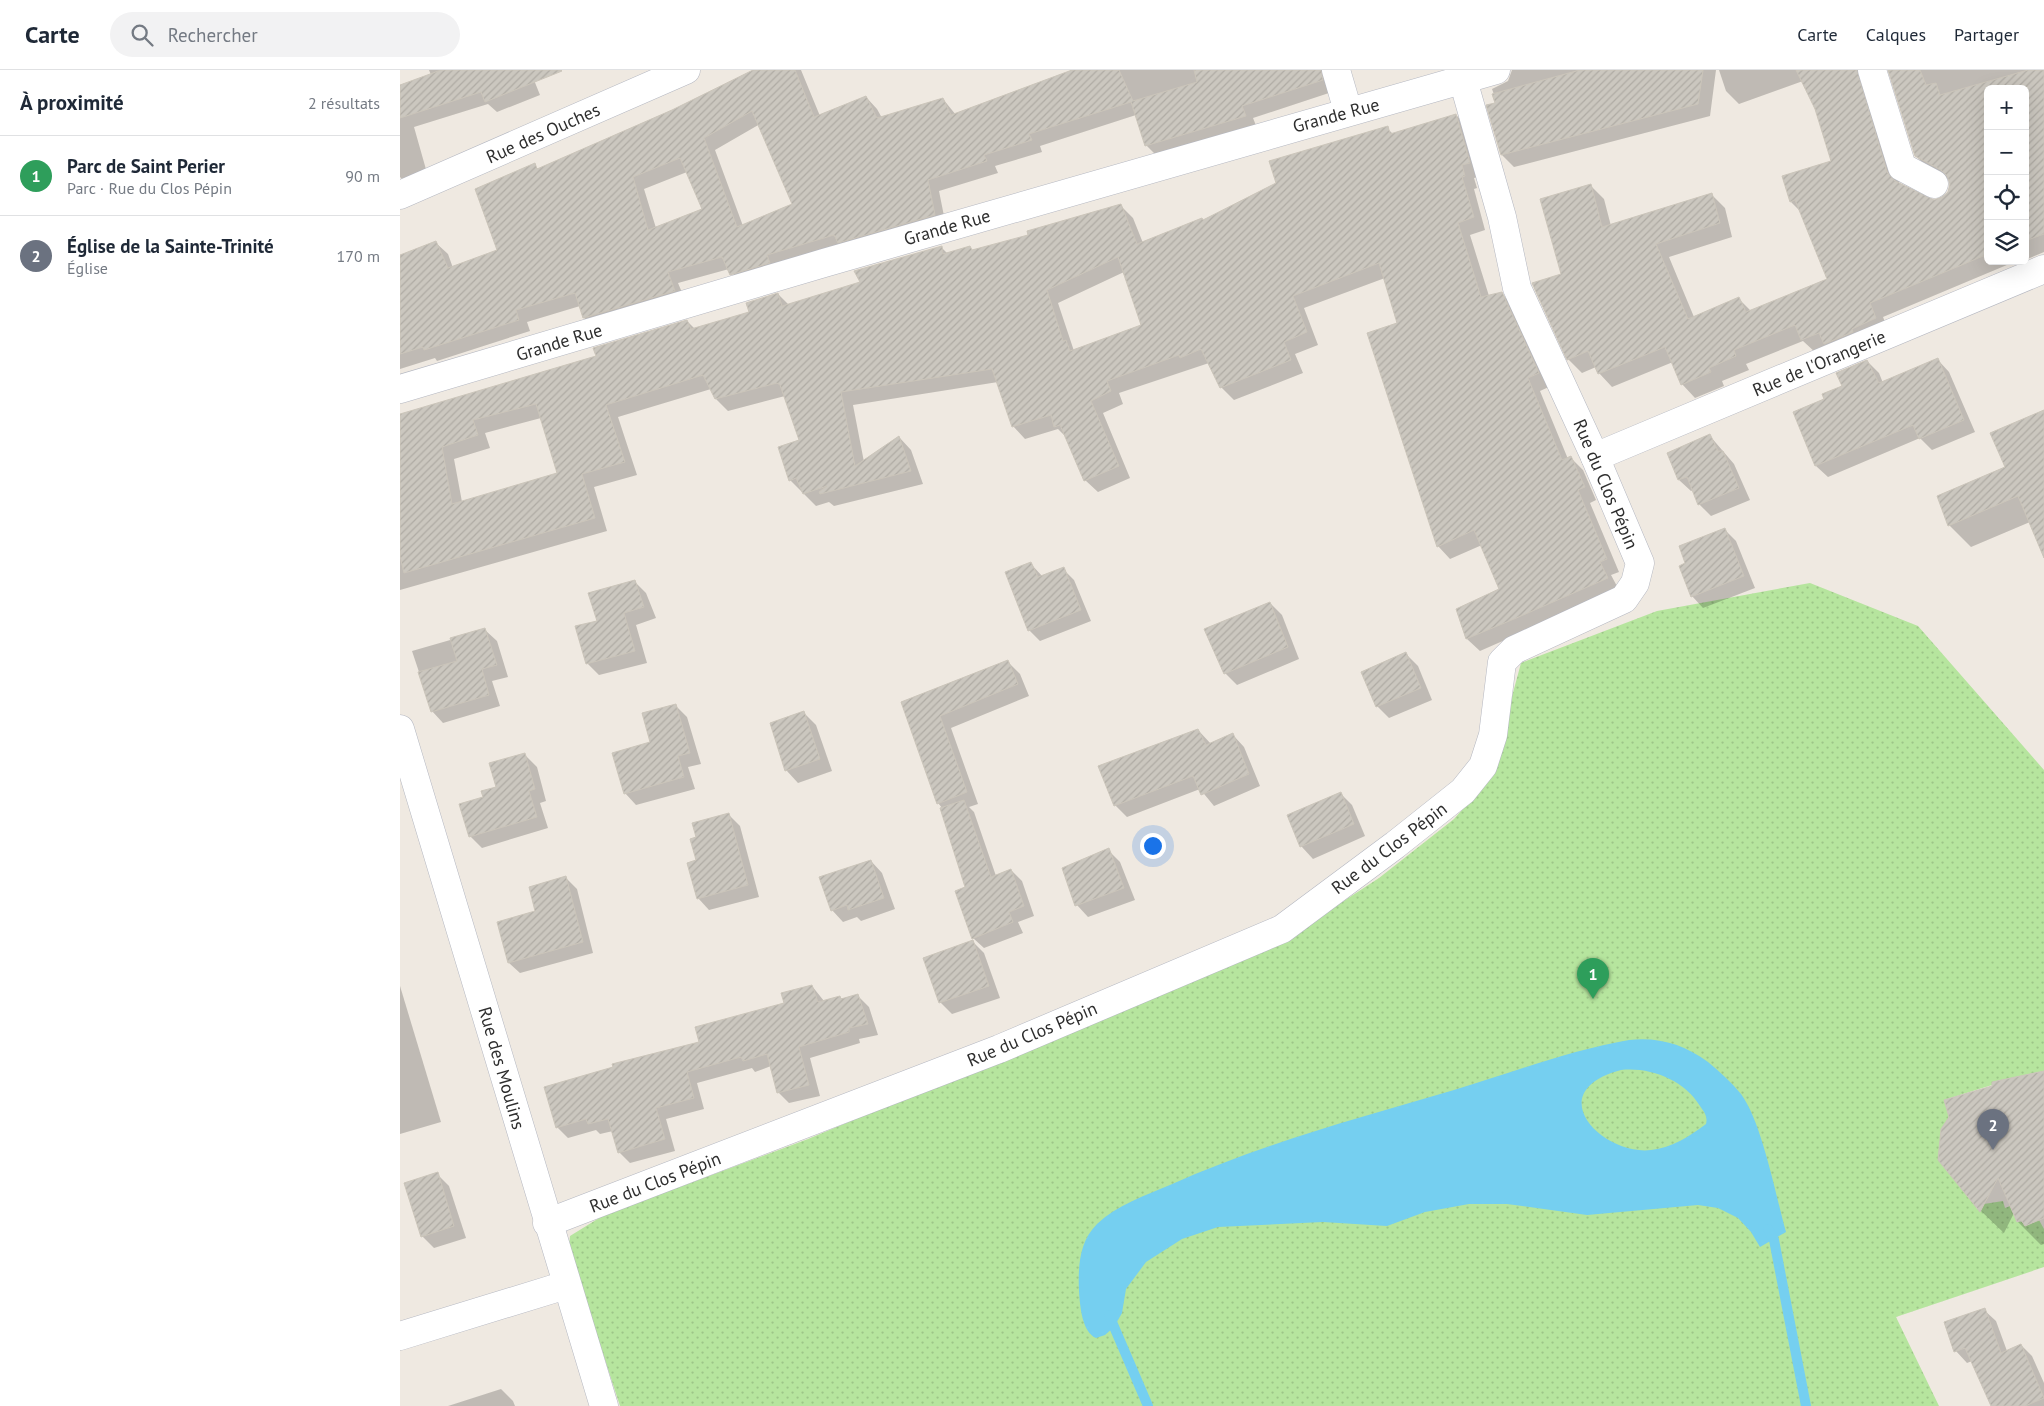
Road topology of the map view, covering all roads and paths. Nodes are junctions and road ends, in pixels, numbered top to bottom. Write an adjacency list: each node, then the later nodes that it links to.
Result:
1 (686, 70): 8 (street, Rue des Ouches)
2 (1336, 70): 6 (street)
3 (1496, 70): 5 (street, Grande Rue)
4 (1872, 70): 7 (street)
5 (1463, 80): 6 (street, Grande Rue); 11 (street, Rue du Clos Pépin)
6 (1348, 111): 10 (street, Grande Rue)
7 (1934, 184)
8 (400, 195)
9 (2044, 269): 11 (street, Rue de l'Orangerie)
10 (400, 389)
11 (1595, 457): 13 (street, Rue du Clos Pépin)
12 (400, 729): 13 (street, Rue des Moulins)
13 (547, 1224): 14 (street, Rue des Moulins)
14 (566, 1285): 15 (street); 16 (street, Rue des Moulins)
15 (400, 1336)
16 (604, 1406)

